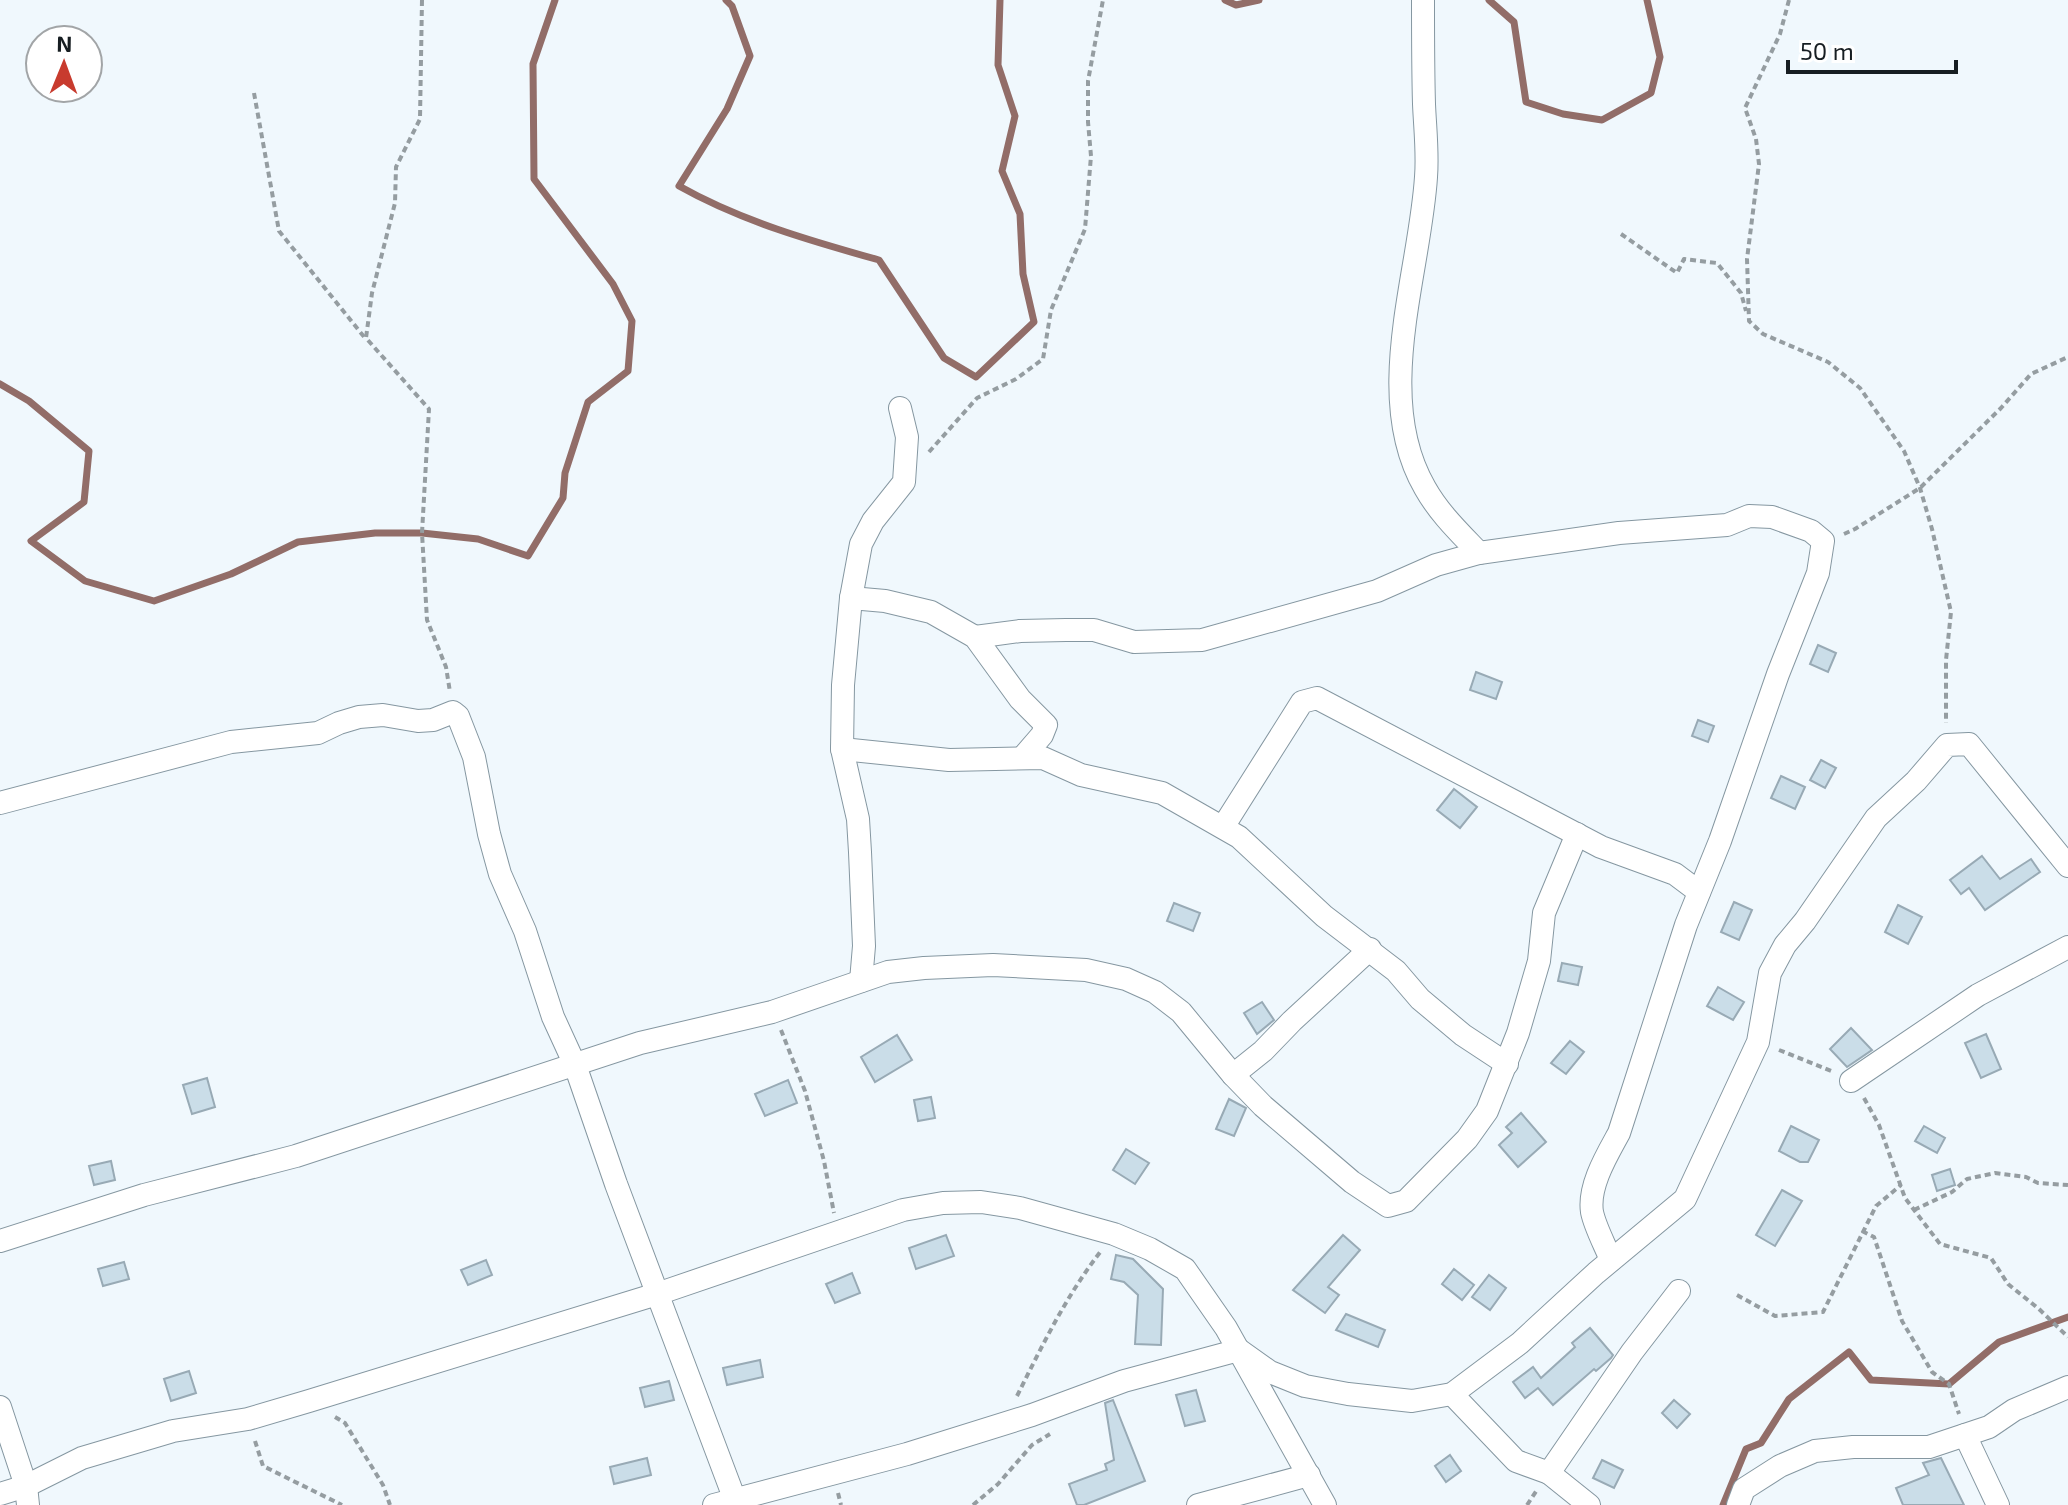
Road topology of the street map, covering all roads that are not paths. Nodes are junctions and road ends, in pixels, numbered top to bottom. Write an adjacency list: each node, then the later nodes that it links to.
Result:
1 (1423, 0): 3 (street)
2 (900, 408): 4 (street)
3 (1479, 553): 5 (street); 12 (street)
4 (851, 598): 5 (street); 6 (street)
5 (975, 637): 7 (street)
6 (842, 749): 7 (street); 15 (street)
7 (1023, 757): 9 (street)
8 (0, 803): 17 (street)
9 (1223, 827): 10 (street); 14 (street)
10 (1577, 834): 12 (street); 16 (street)
11 (2068, 866): 21 (street)
12 (1699, 892): 21 (street)
13 (2068, 947): 19 (street)
14 (1370, 949): 16 (street); 18 (street)
15 (861, 981): 17 (street); 18 (street)
16 (1507, 1064): 18 (street)
17 (575, 1065): 20 (street); 23 (street)
18 (1233, 1075)
19 (1851, 1081)
20 (0, 1241)
21 (1611, 1260): 26 (street)
22 (1679, 1291): 29 (street)
23 (657, 1294): 24 (street); 32 (street); 33 (street)
24 (1239, 1350): 26 (street); 30 (street); 33 (street)
25 (2068, 1387): 28 (street)
26 (1452, 1394): 29 (street)
27 (0, 1407): 32 (street)
28 (1965, 1435): 37 (street); 38 (street)
29 (1549, 1473): 36 (street)
30 (1309, 1475): 34 (street); 35 (street)
31 (0, 1494): 32 (street)
32 (27, 1496)
33 (725, 1502)
34 (1198, 1505)
35 (1325, 1505)
36 (1589, 1505)
37 (1738, 1505)
38 (1998, 1505)

